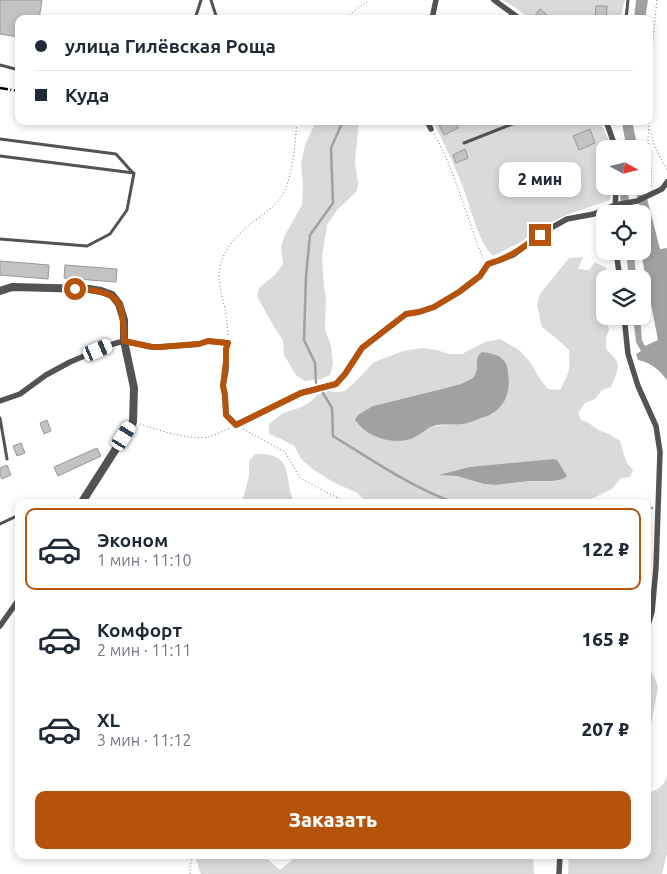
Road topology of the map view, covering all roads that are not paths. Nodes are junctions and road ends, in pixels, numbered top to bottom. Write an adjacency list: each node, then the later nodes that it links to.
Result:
1 (201, 0): 6 (lane)
2 (211, 0): 7 (lane)
3 (436, 0): 8 (street)
4 (494, 0): 9 (street)
5 (628, 0): 10 (lane)
6 (195, 15)
7 (216, 15)
8 (433, 15)
9 (515, 15)
10 (626, 15)
11 (0, 65): 12 (lane)
12 (15, 69)
13 (429, 125): 16 (street)
14 (510, 125): 19 (lane)
15 (607, 125): 18 (street)
16 (431, 129)
17 (0, 139): 21 (lane)
18 (613, 140)
19 (464, 143)
20 (0, 156): 21 (lane)
21 (134, 173): 26 (lane)
22 (667, 182): 24 (street)
23 (616, 195): 24 (street)
24 (615, 205)
25 (596, 213): 29 (street)
26 (0, 239)
27 (0, 291): 29 (street)
28 (625, 325): 37 (street)
29 (124, 341): 30 (street); 33 (street)
30 (0, 401)
31 (0, 418): 32 (lane)
32 (7, 459)
33 (84, 499)
34 (15, 517): 35 (lane)
35 (0, 524)
36 (15, 605): 38 (street)
37 (651, 615)
38 (0, 626)
39 (560, 859): 40 (street)
40 (559, 874)

